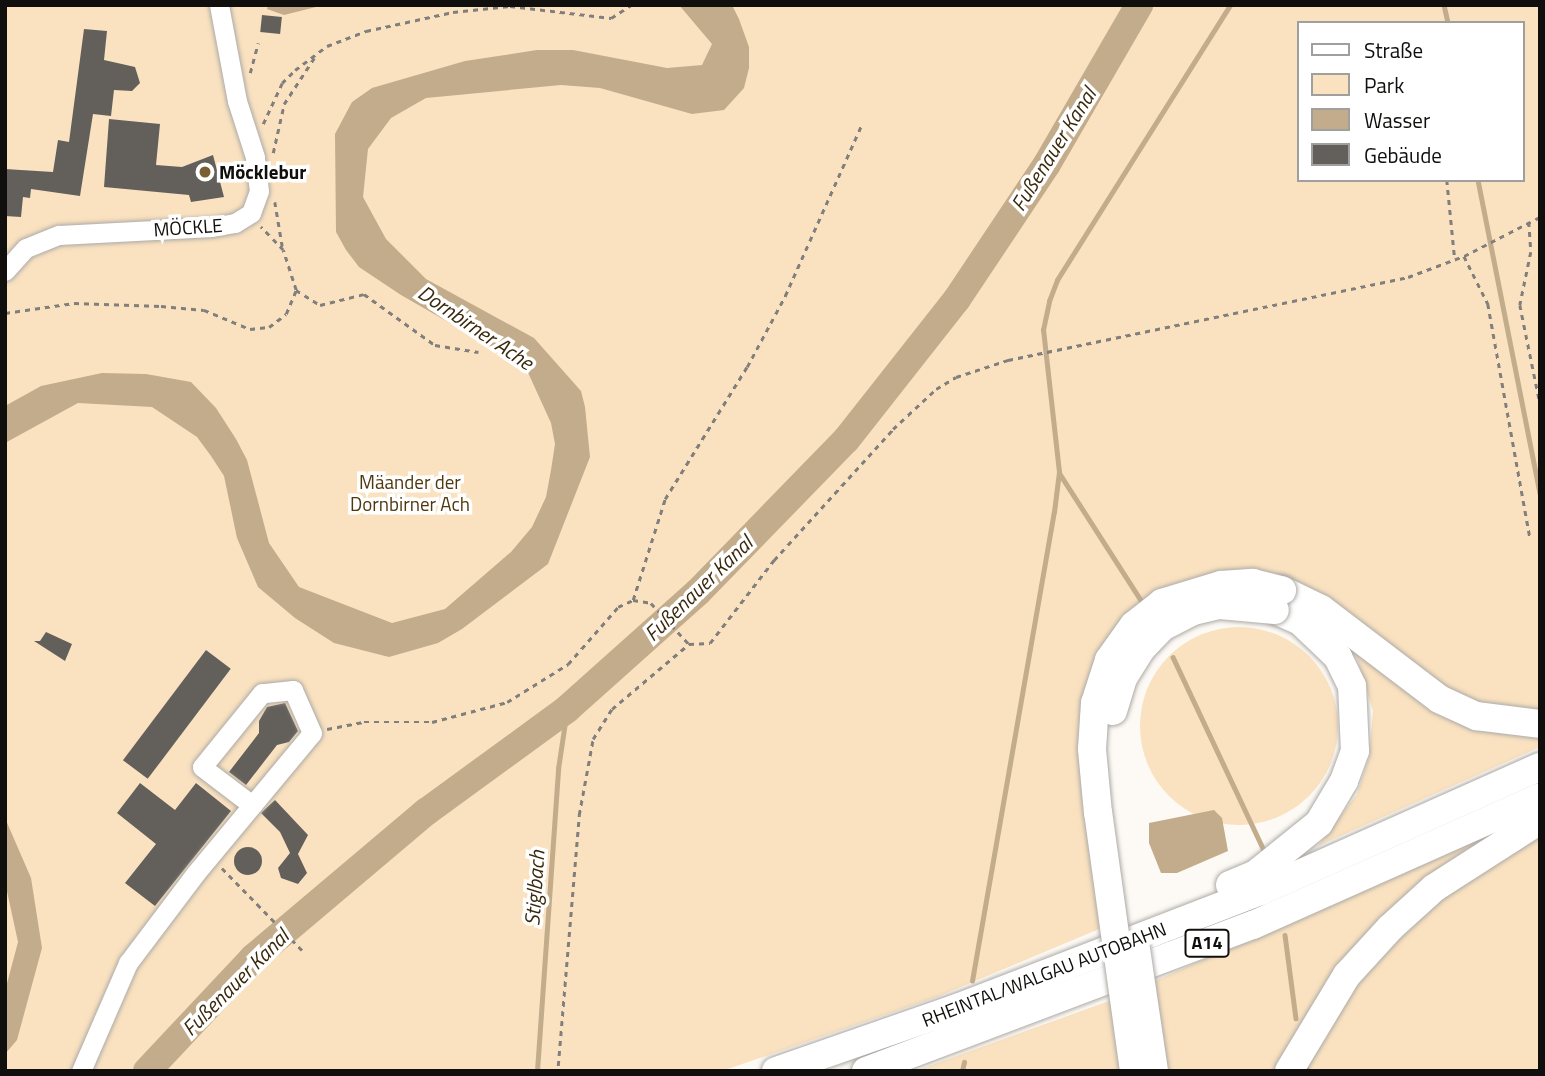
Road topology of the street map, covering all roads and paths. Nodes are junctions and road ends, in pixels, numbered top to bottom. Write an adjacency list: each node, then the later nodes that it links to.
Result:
1 (219, 5): 7 (street)
2 (631, 5): 4 (path)
3 (258, 43): 5 (path)
4 (316, 55): 7 (path); 7 (path)
5 (248, 81)
6 (861, 126): 22 (path)
7 (264, 159): 10 (street)
8 (1447, 182): 15 (path)
9 (275, 201): 13 (path)
10 (251, 213): 13 (path); 16 (street, MÖCKLE)
11 (1540, 218): 12 (path)
12 (1529, 222): 14 (path); 20 (path)
13 (283, 250): 17 (path)
14 (1464, 256): 15 (path); 21 (path)
15 (1455, 260): 24 (path)
16 (5, 271)
17 (296, 290): 18 (path); 19 (path)
18 (5, 313)
19 (478, 352)
20 (1540, 403)
21 (1530, 537)
22 (633, 600): 24 (path); 26 (path)
23 (1278, 600): 25 (highway); 33 (highway); 38 (highway, bridge); 39 (highway, bridge)
24 (689, 645): 34 (path)
25 (1540, 724)
26 (312, 733): 29 (street); 29 (street)
27 (1540, 768): 33 (highway, RHEINTAL/WALGAU AUTOBAHN / A14)
28 (1540, 797): 37 (highway, RHEINTAL/WALGAU AUTOBAHN / A14)
29 (252, 805): 31 (street)
30 (1540, 820): 40 (highway)
31 (209, 856): 32 (path); 35 (street)
32 (303, 951)
33 (1074, 963): 36 (highway, RHEINTAL/WALGAU AUTOBAHN / A14)
34 (558, 1066)
35 (81, 1071)
36 (776, 1071)
37 (866, 1071)
38 (1134, 1071)
39 (1154, 1071)
40 (1289, 1071)

